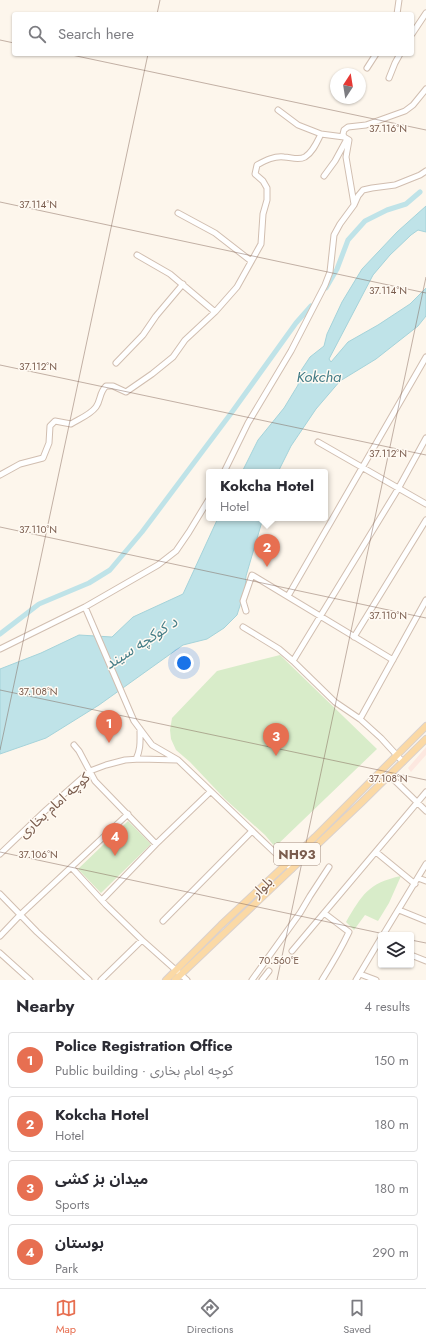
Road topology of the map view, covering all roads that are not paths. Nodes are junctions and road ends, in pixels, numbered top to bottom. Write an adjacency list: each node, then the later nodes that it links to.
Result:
1 (399, 0): 2 (street)
2 (397, 12)
3 (426, 13): 4 (street)
4 (414, 28)
5 (375, 56): 7 (street)
6 (399, 56): 8 (street)
7 (367, 68)
8 (389, 78)
9 (426, 89): 12 (street)
10 (278, 110): 11 (street)
11 (320, 134): 12 (street); 18 (street)
12 (345, 138): 14 (street); 15 (street)
13 (426, 171): 15 (street)
14 (324, 176)
15 (354, 205): 26 (street)
16 (178, 213): 18 (street)
17 (137, 255): 19 (street)
18 (251, 261): 20 (street)
19 (183, 284): 20 (street); 22 (street)
20 (215, 312): 27 (street)
21 (426, 356): 25 (street)
22 (116, 363)
23 (426, 438): 28 (street)
24 (318, 442): 25 (street)
25 (362, 468): 28 (street); 32 (street)
26 (225, 469)
27 (0, 475)
28 (398, 489): 30 (street); 36 (street)
29 (206, 504): 34 (street)
30 (426, 504)
31 (426, 520): 38 (street)
32 (288, 596): 35 (street); 36 (street)
33 (426, 600): 40 (street)
34 (85, 607): 39 (street); 44 (street)
35 (246, 611)
36 (320, 616): 38 (street); 41 (street)
37 (243, 627): 41 (street)
38 (354, 637): 40 (street)
39 (0, 649)
40 (393, 660): 42 (street)
41 (293, 661): 42 (street)
42 (360, 719): 47 (street)
43 (426, 726): 47 (main road, بلوار / NH93)
44 (140, 730): 48 (street); 49 (street)
45 (426, 739): 50 (main road, بلوار / NH93)
46 (74, 745): 51 (street)
47 (397, 756): 50 (street); 62 (main road, بلوار / NH93)
48 (136, 759): 49 (street, کوچه امام بخاری); 51 (street, کوچه امام بخاری)
49 (178, 760): 53 (street)
50 (403, 762): 52 (main road, بلوار / NH93)
51 (90, 771): 57 (street); 61 (street, کوچه امام بخاری)
52 (389, 775): 55 (street); 66 (main road, بلوار / NH93)
53 (210, 792): 58 (street); 59 (street)
54 (426, 792): 55 (street)
55 (416, 803): 56 (street); 60 (street)
56 (426, 811)
57 (128, 814): 59 (street); 65 (street)
58 (252, 831): 62 (street); 75 (street)
59 (156, 844): 71 (street)
60 (376, 852): 69 (street); 73 (street)
61 (0, 854)
62 (286, 863): 66 (street); 86 (main road, بلوار / NH93)
63 (426, 864): 67 (street)
64 (329, 867): 94 (street)
65 (72, 868): 71 (street); 74 (street)
66 (292, 869): 86 (main road, بلوار / NH93)
67 (418, 878): 68 (street); 69 (street)
68 (426, 881)
69 (415, 884): 72 (street)
70 (0, 894): 74 (street)
71 (102, 900): 79 (street)
72 (399, 910): 76 (street); 77 (street)
73 (324, 913): 81 (street); 96 (street)
74 (20, 915): 78 (street); 89 (street)
75 (163, 921)
76 (426, 921)
77 (385, 932)
78 (0, 936)
79 (142, 940): 86 (street); 90 (street)
80 (378, 944): 87 (street)
81 (292, 951)
82 (0, 953): 88 (street)
83 (414, 956): 84 (street)
84 (426, 961)
85 (269, 971): 95 (street)
86 (178, 972): 91 (main road, بلوار / NH93); 92 (main road, بلوار / NH93); 93 (street)
87 (360, 974): 97 (street); 98 (street)
88 (30, 980)
89 (89, 980)
90 (101, 980)
91 (166, 980)
92 (175, 980)
93 (187, 980)
94 (252, 980)
95 (262, 980)
96 (322, 980)
97 (356, 980)
98 (376, 980)

